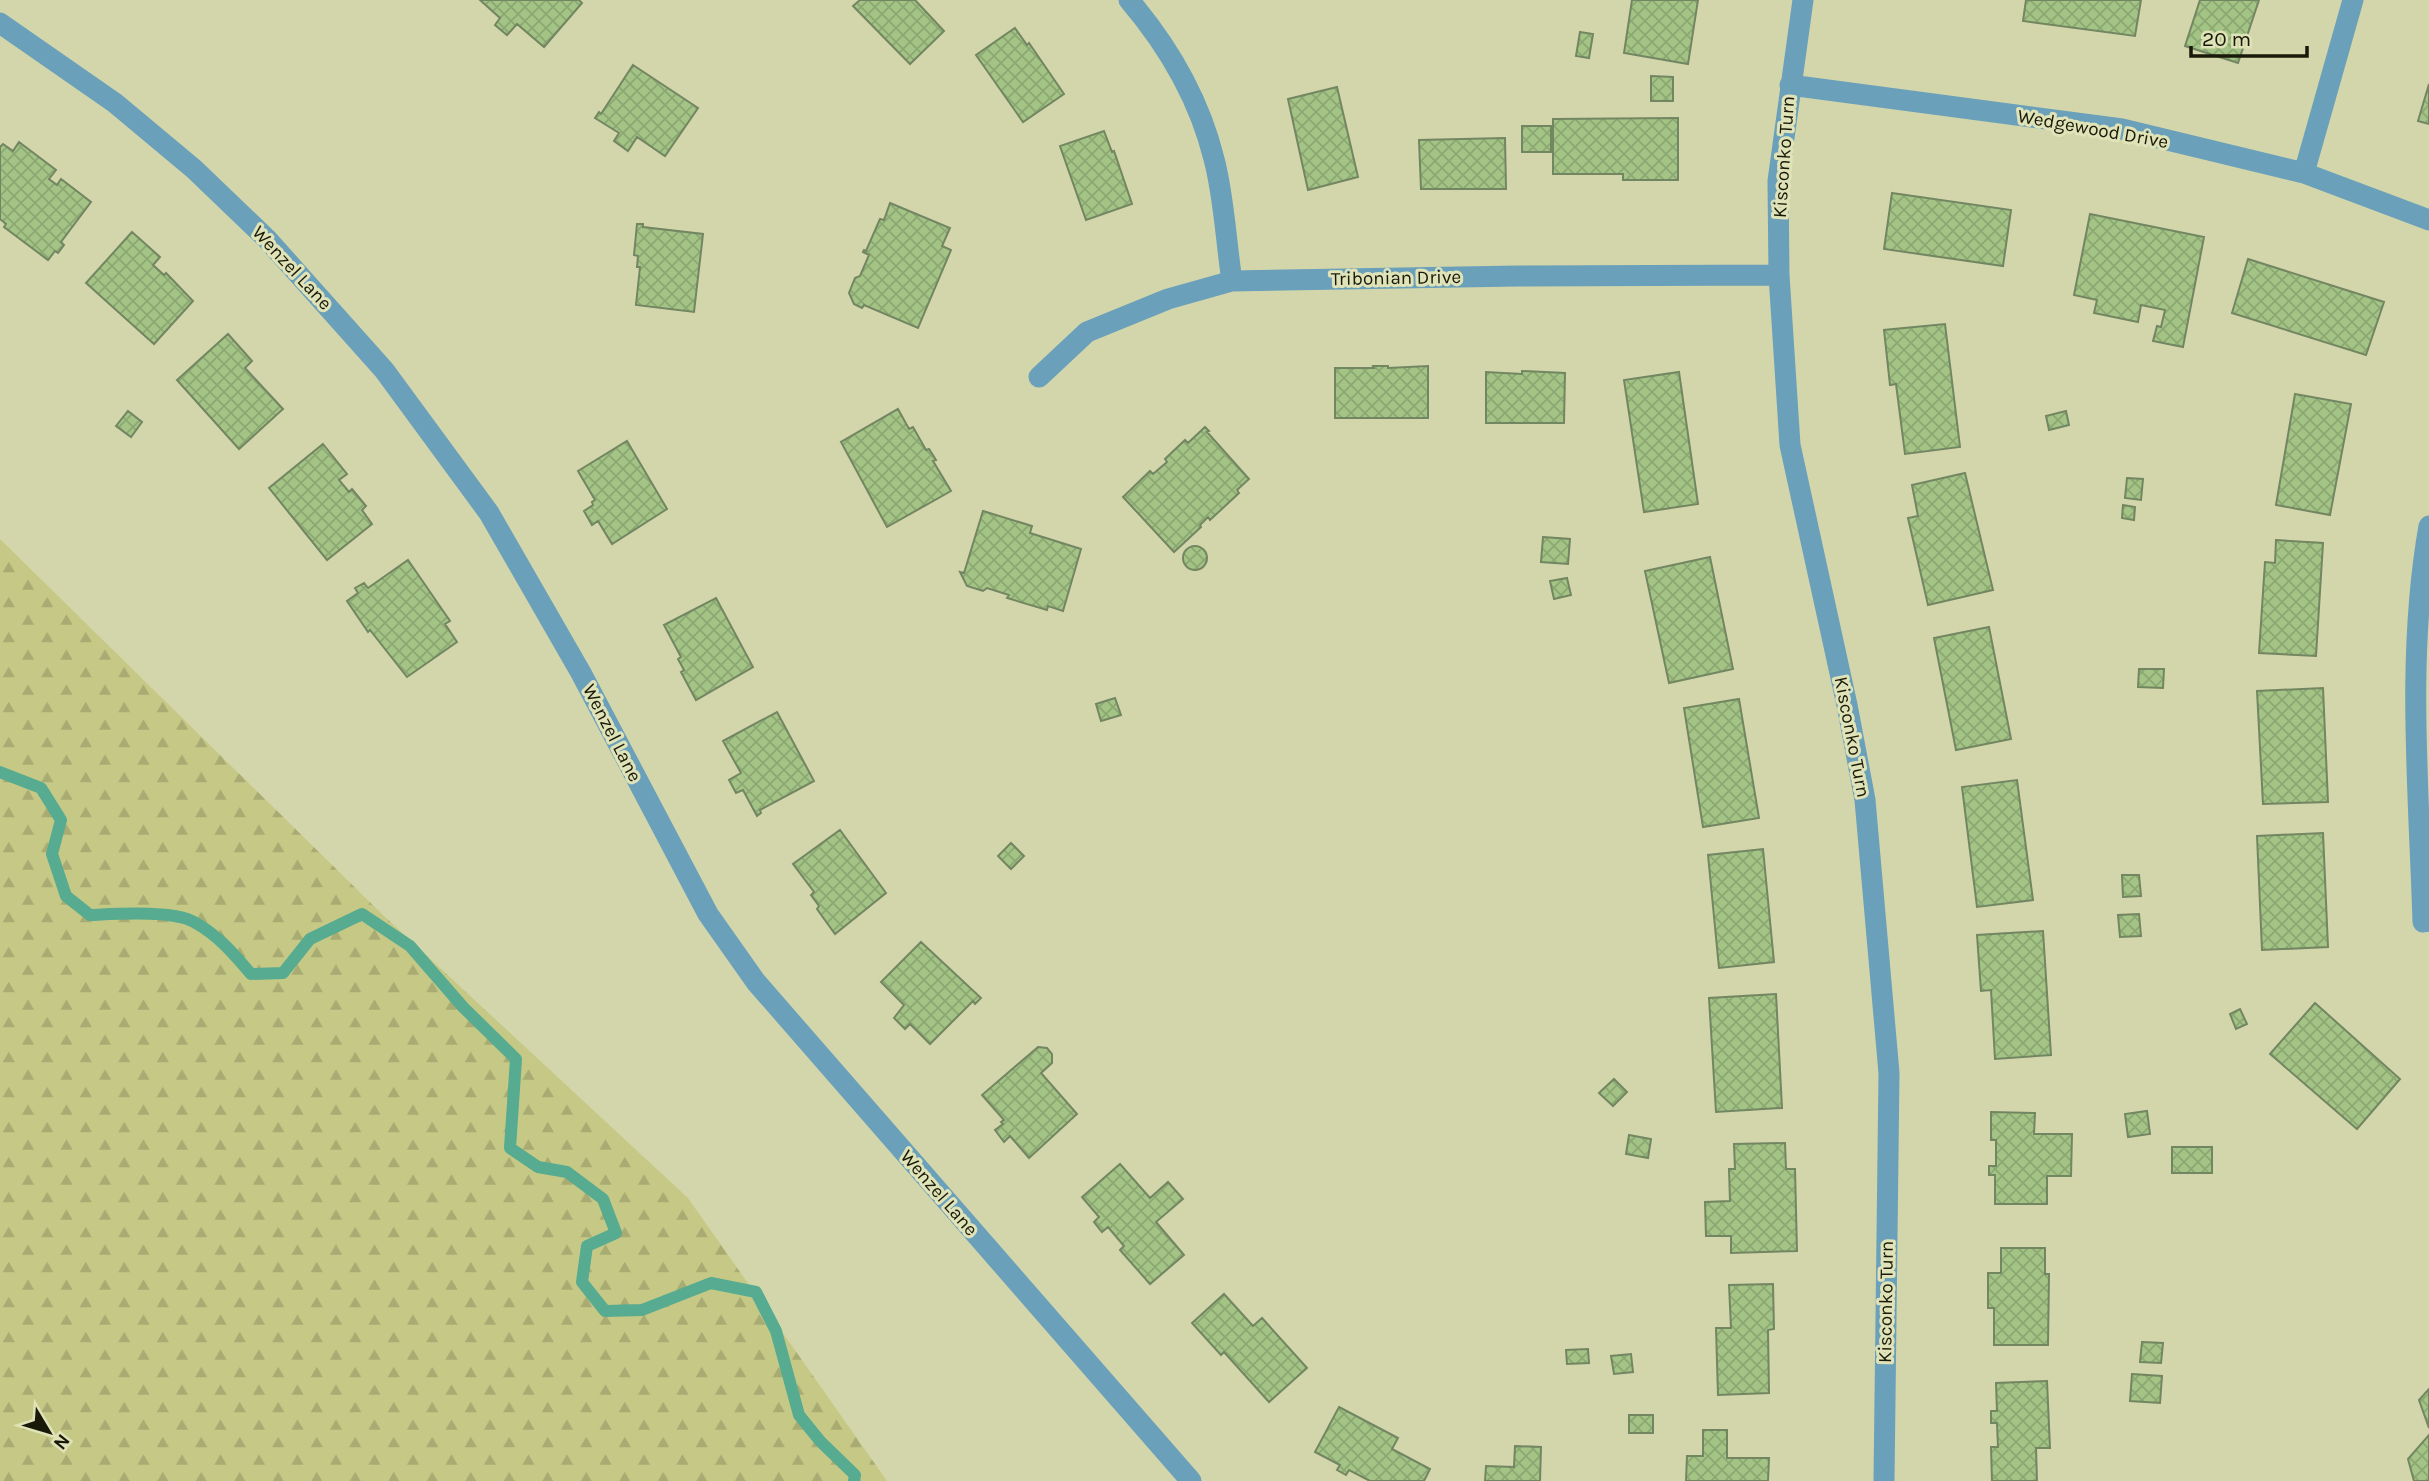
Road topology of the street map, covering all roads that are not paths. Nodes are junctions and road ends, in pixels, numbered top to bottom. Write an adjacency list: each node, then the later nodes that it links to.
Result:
1 (1129, 0): 9 (street)
2 (1803, 0): 5 (street, Kisconko Turn)
3 (2353, 0): 6 (street)
4 (0, 23): 13 (street, Wenzel Lane)
5 (1790, 85): 6 (street, Wedgewood Drive); 8 (street, Kisconko Turn)
6 (2304, 173): 7 (street, Wedgewood Drive)
7 (2429, 220)
8 (1779, 275): 9 (street, Tribonian Drive); 14 (street, Kisconko Turn)
9 (1232, 281): 10 (street, Tribonian Drive)
10 (1039, 377)
11 (2429, 526): 12 (street)
12 (2429, 921)
13 (1191, 1481)
14 (1884, 1481)

